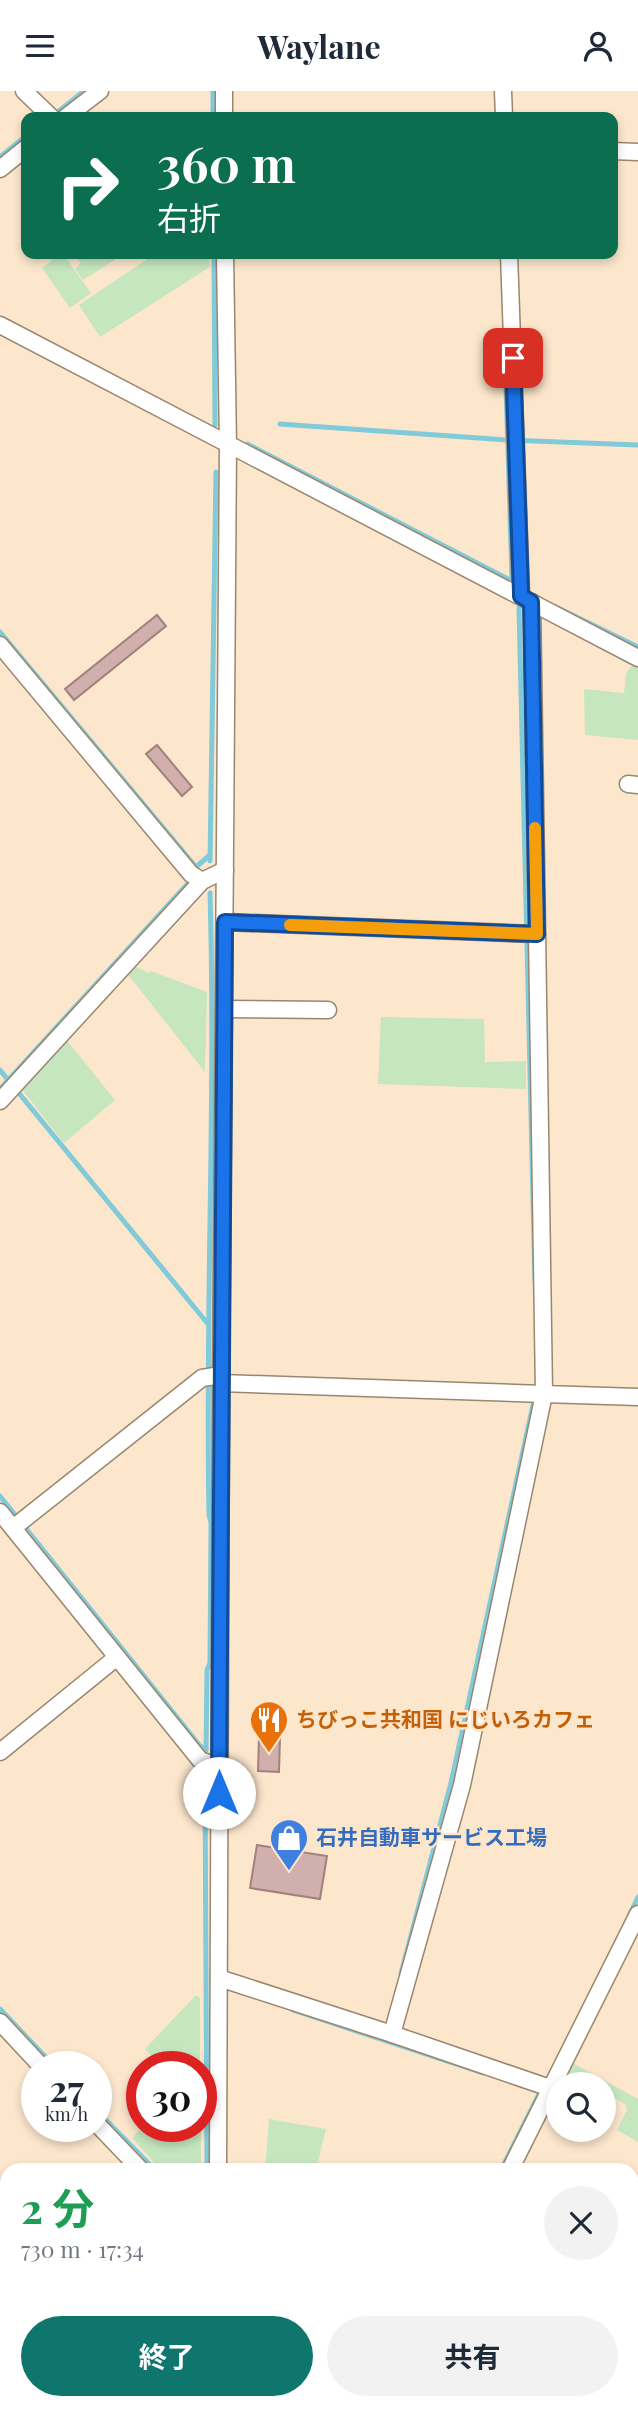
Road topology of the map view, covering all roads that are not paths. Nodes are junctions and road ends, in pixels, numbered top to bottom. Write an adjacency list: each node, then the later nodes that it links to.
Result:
1 (24, 91): 5 (street)
2 (100, 91): 6 (street)
3 (224, 91): 7 (street)
4 (503, 91): 8 (street)
5 (46, 112)
6 (73, 112)
7 (224, 112)
8 (504, 112)
9 (618, 151): 11 (street)
10 (21, 152): 12 (street)
11 (638, 152)
12 (0, 169)
13 (225, 259): 16 (street)
14 (509, 259): 17 (street)
15 (0, 325): 16 (street)
16 (228, 446): 17 (street); 20 (street)
17 (526, 599): 19 (street); 23 (street)
18 (0, 645): 21 (street)
19 (638, 658)
20 (225, 870): 21 (street); 22 (street)
21 (197, 878): 26 (street)
22 (225, 922): 23 (street); 24 (street)
23 (530, 934): 28 (street)
24 (224, 1009): 25 (street); 27 (street)
25 (328, 1010)
26 (8, 1092)
27 (221, 1379): 28 (street); 31 (street); 34 (street)
28 (544, 1394): 29 (street); 38 (street)
29 (638, 1397)
30 (0, 1512): 31 (street)
31 (13, 1528): 32 (street)
32 (117, 1657): 33 (street); 34 (street)
33 (0, 1752)
34 (219, 1767): 36 (street)
35 (638, 1914): 40 (street)
36 (219, 1978): 38 (street); 43 (street)
37 (0, 2022): 39 (street)
38 (388, 2032): 40 (street)
39 (27, 2051)
40 (545, 2087): 44 (street)
41 (112, 2140): 42 (street)
42 (134, 2163)
43 (218, 2163)
44 (513, 2163)

